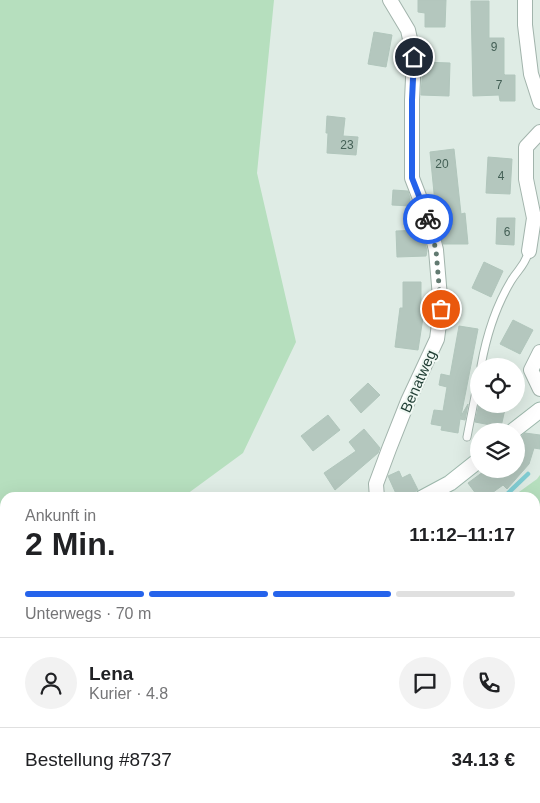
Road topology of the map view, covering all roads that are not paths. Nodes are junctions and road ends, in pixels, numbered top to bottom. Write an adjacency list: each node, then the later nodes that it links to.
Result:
1 (390, 0): 14 (street, Benatweg)
2 (525, 0): 3 (street)
3 (540, 102)
4 (540, 132): 5 (street)
5 (529, 251): 7 (lane)
6 (540, 352): 8 (street)
7 (482, 358)
8 (540, 389)
9 (540, 410): 11 (street)
10 (472, 413): 12 (lane)
11 (523, 423)
12 (467, 437)
13 (470, 467): 15 (street)
14 (377, 492)
15 (433, 492)

